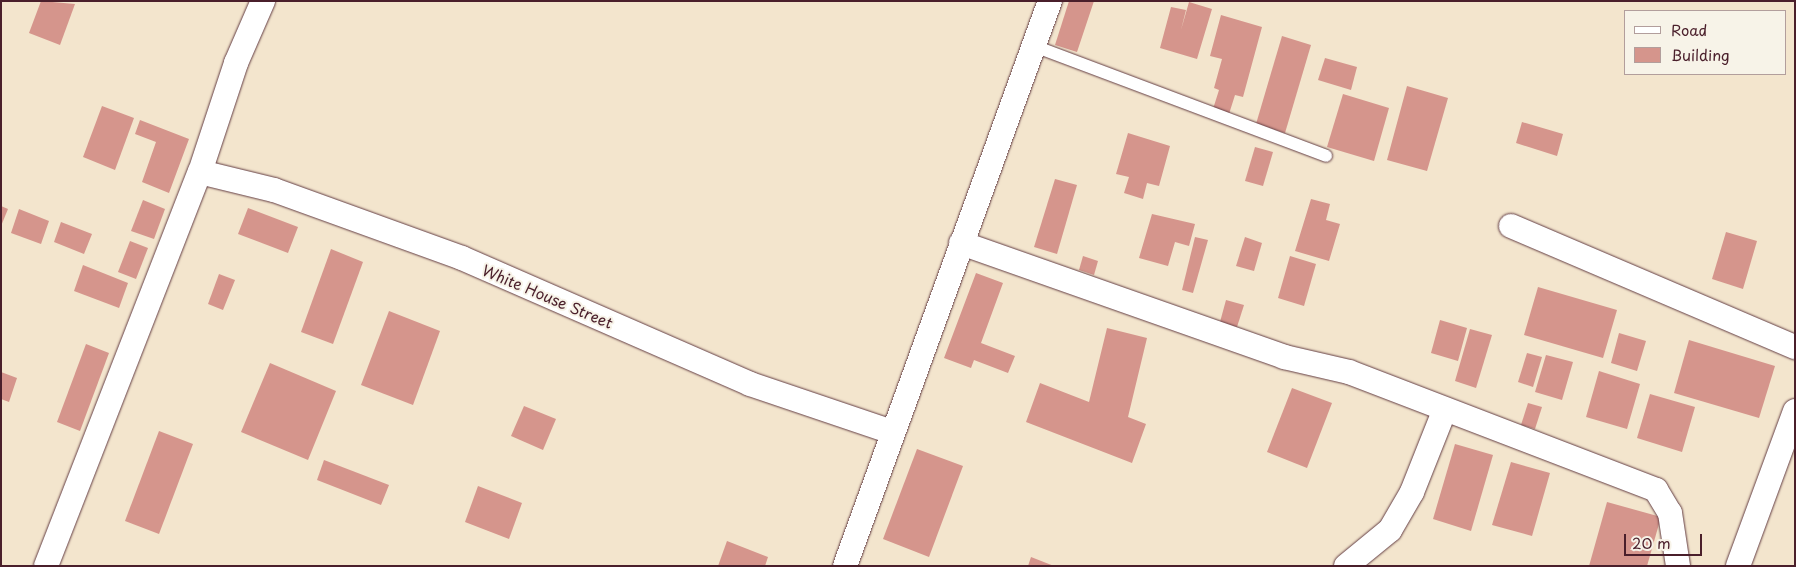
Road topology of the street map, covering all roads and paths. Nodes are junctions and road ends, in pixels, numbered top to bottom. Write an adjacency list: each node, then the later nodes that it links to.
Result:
1 (263, 1): 5 (street)
2 (1050, 1): 3 (street)
3 (1034, 46): 4 (lane); 7 (street)
4 (1326, 156)
5 (200, 172): 11 (street, White House Street); 12 (street)
6 (1511, 226): 8 (street)
7 (961, 243): 9 (street); 11 (street)
8 (1795, 347)
9 (1445, 409): 14 (street); 15 (street)
10 (1795, 411): 16 (street)
11 (892, 432): 13 (street)
12 (46, 566)
13 (845, 566)
14 (1346, 566)
15 (1678, 566)
16 (1738, 566)

